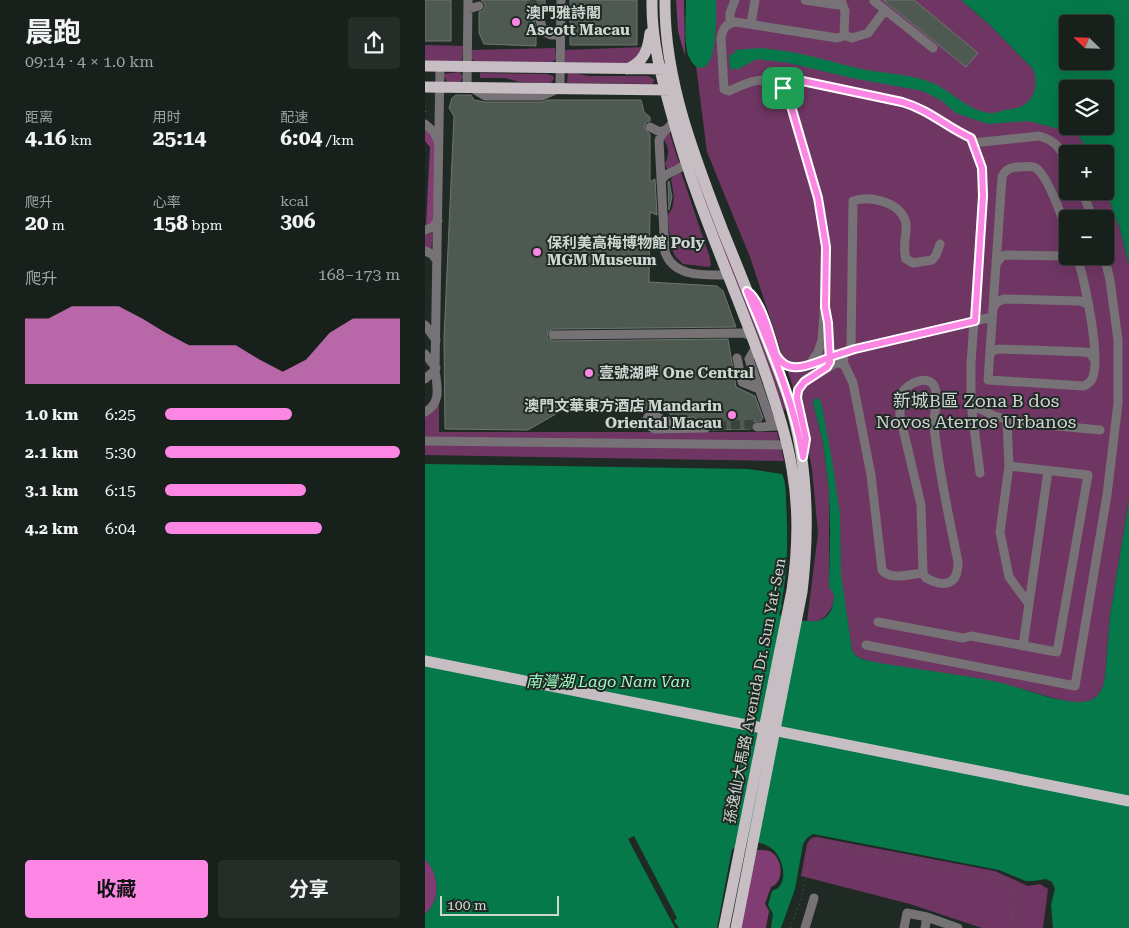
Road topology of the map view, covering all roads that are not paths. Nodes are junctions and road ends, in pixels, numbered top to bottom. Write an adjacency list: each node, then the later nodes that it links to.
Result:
1 (561, 0): 17 (street)
2 (652, 0): 12 (main road, 孫逸仙大馬路 Avenida Dr. Sun Yat-Sen)
3 (665, 0): 24 (main road, 孫逸仙大馬路 Avenida Dr. Sun Yat-Sen)
4 (735, 0): 14 (street)
5 (755, 0): 15 (street)
6 (805, 0): 7 (street)
7 (842, 1): 16 (street)
8 (874, 1): 11 (street)
9 (468, 5): 10 (street); 21 (street)
10 (479, 6)
11 (885, 10): 16 (street); 18 (street)
12 (652, 13): 23 (main road); 24 (main road, 孫逸仙大馬路 Avenida Dr. Sun Yat-Sen)
13 (540, 20): 17 (street)
14 (730, 23): 15 (street); 29 (street)
15 (751, 24): 16 (street)
16 (844, 34)
17 (561, 35): 22 (street)
18 (933, 48)
19 (425, 66): 20 (main road)
20 (441, 67): 21 (main road); 26 (street)
21 (467, 67): 22 (main road); 27 (street)
22 (560, 68): 23 (main road); 28 (street)
23 (627, 69): 24 (main road)
24 (666, 69): 30 (main road, 孫逸仙大馬路 Avenida Dr. Sun Yat-Sen)
25 (425, 87): 26 (main road)
26 (440, 87): 27 (main road); 37 (street)
27 (469, 87): 28 (main road)
28 (560, 88): 30 (main road)
29 (783, 88): 35 (street); 57 (street)
30 (671, 90): 31 (main road, 孫逸仙大馬路 Avenida Dr. Sun Yat-Sen); 54 (main road, 孫逸仙大馬路 Avenida Dr. Sun Yat-Sen)
31 (673, 121): 34 (street); 38 (main road, 孫逸仙大馬路 Avenida Dr. Sun Yat-Sen)
32 (425, 124): 37 (street)
33 (650, 127): 34 (street)
34 (665, 130): 39 (street)
35 (973, 143): 36 (street); 60 (street)
36 (1059, 148)
37 (439, 149): 41 (street)
38 (685, 162): 39 (street); 52 (main road, 孫逸仙大馬路 Avenida Dr. Sun Yat-Sen)
39 (661, 182): 52 (street)
40 (1059, 211): 44 (street)
41 (438, 221): 42 (street); 48 (street)
42 (425, 230)
43 (939, 244): 70 (street)
44 (997, 245): 46 (street); 49 (street)
45 (426, 254): 48 (street)
46 (1011, 254): 47 (street); 49 (street)
47 (1059, 256)
48 (437, 261): 64 (street)
49 (996, 264): 53 (street)
50 (1074, 265): 56 (street)
51 (1106, 265): 98 (street)
52 (728, 275): 59 (main road, 孫逸仙大馬路 Avenida Dr. Sun Yat-Sen)
53 (994, 290): 55 (street); 58 (street)
54 (747, 291): 76 (street); 80 (main road, 孫逸仙大馬路 Avenida Dr. Sun Yat-Sen)
55 (1004, 299): 56 (street); 58 (street)
56 (1084, 303): 65 (street)
57 (825, 307): 74 (street); 76 (street)
58 (993, 312): 60 (street); 66 (street)
59 (746, 319): 62 (street); 68 (main road, 孫逸仙大馬路 Avenida Dr. Sun Yat-Sen)
60 (975, 321): 67 (street); 81 (street)
61 (425, 325): 64 (street)
62 (737, 333): 63 (street); 68 (street)
63 (553, 334)
64 (436, 340): 77 (street)
65 (1093, 340): 71 (street); 75 (street)
66 (991, 341): 69 (street); 73 (street)
67 (881, 344): 70 (street); 74 (street)
68 (753, 346): 79 (street); 79 (street); 85 (main road, 孫逸仙大馬路 Avenida Dr. Sun Yat-Sen)
69 (999, 349): 71 (street); 73 (street)
70 (851, 350): 74 (street)
71 (1084, 352): 75 (street)
72 (425, 354): 77 (street)
73 (990, 355): 75 (street)
74 (833, 356): 76 (street); 90 (street); 94 (street)
75 (1094, 358)
76 (810, 364)
77 (435, 369): 78 (street); 82 (street)
78 (425, 379)
79 (759, 389): 83 (street)
80 (787, 394): 85 (main road); 90 (main road, 孫逸仙大馬路 Avenida Dr. Sun Yat-Sen)
81 (971, 404): 84 (street); 93 (street)
82 (425, 412)
83 (769, 418): 85 (street); 85 (street)
84 (1007, 421): 87 (street); 91 (street)
85 (779, 425): 89 (main road, 孫逸仙大馬路 Avenida Dr. Sun Yat-Sen)
86 (705, 427): 86 (street)
87 (1100, 430)
88 (425, 441): 89 (street)
89 (787, 445): 96 (main road, 孫逸仙大馬路 Avenida Dr. Sun Yat-Sen)
90 (803, 457): 96 (main road, 孫逸仙大馬路 Avenida Dr. Sun Yat-Sen)
91 (1009, 466): 92 (street); 95 (street)
92 (1048, 471): 95 (street); 99 (street)
93 (979, 473)
94 (923, 573): 94 (street)
95 (1029, 604): 99 (street)
96 (793, 613): 102 (main road, 孫逸仙大馬路 Avenida Dr. Sun Yat-Sen)
97 (878, 622): 99 (street)
98 (866, 645)
99 (1023, 646)
100 (425, 662): 101 (main road, bridge)
101 (1129, 802)
102 (746, 846): 105 (main road, 孫逸仙大馬路 Avenida Dr. Sun Yat-Sen); 106 (main road, 孫逸仙大馬路 Avenida Dr. Sun Yat-Sen)
103 (814, 898): 107 (street)
104 (927, 917): 108 (street); 109 (street); 110 (street)
105 (724, 928)
106 (736, 928)
107 (805, 928)
108 (904, 928)
109 (925, 928)
110 (958, 928)

